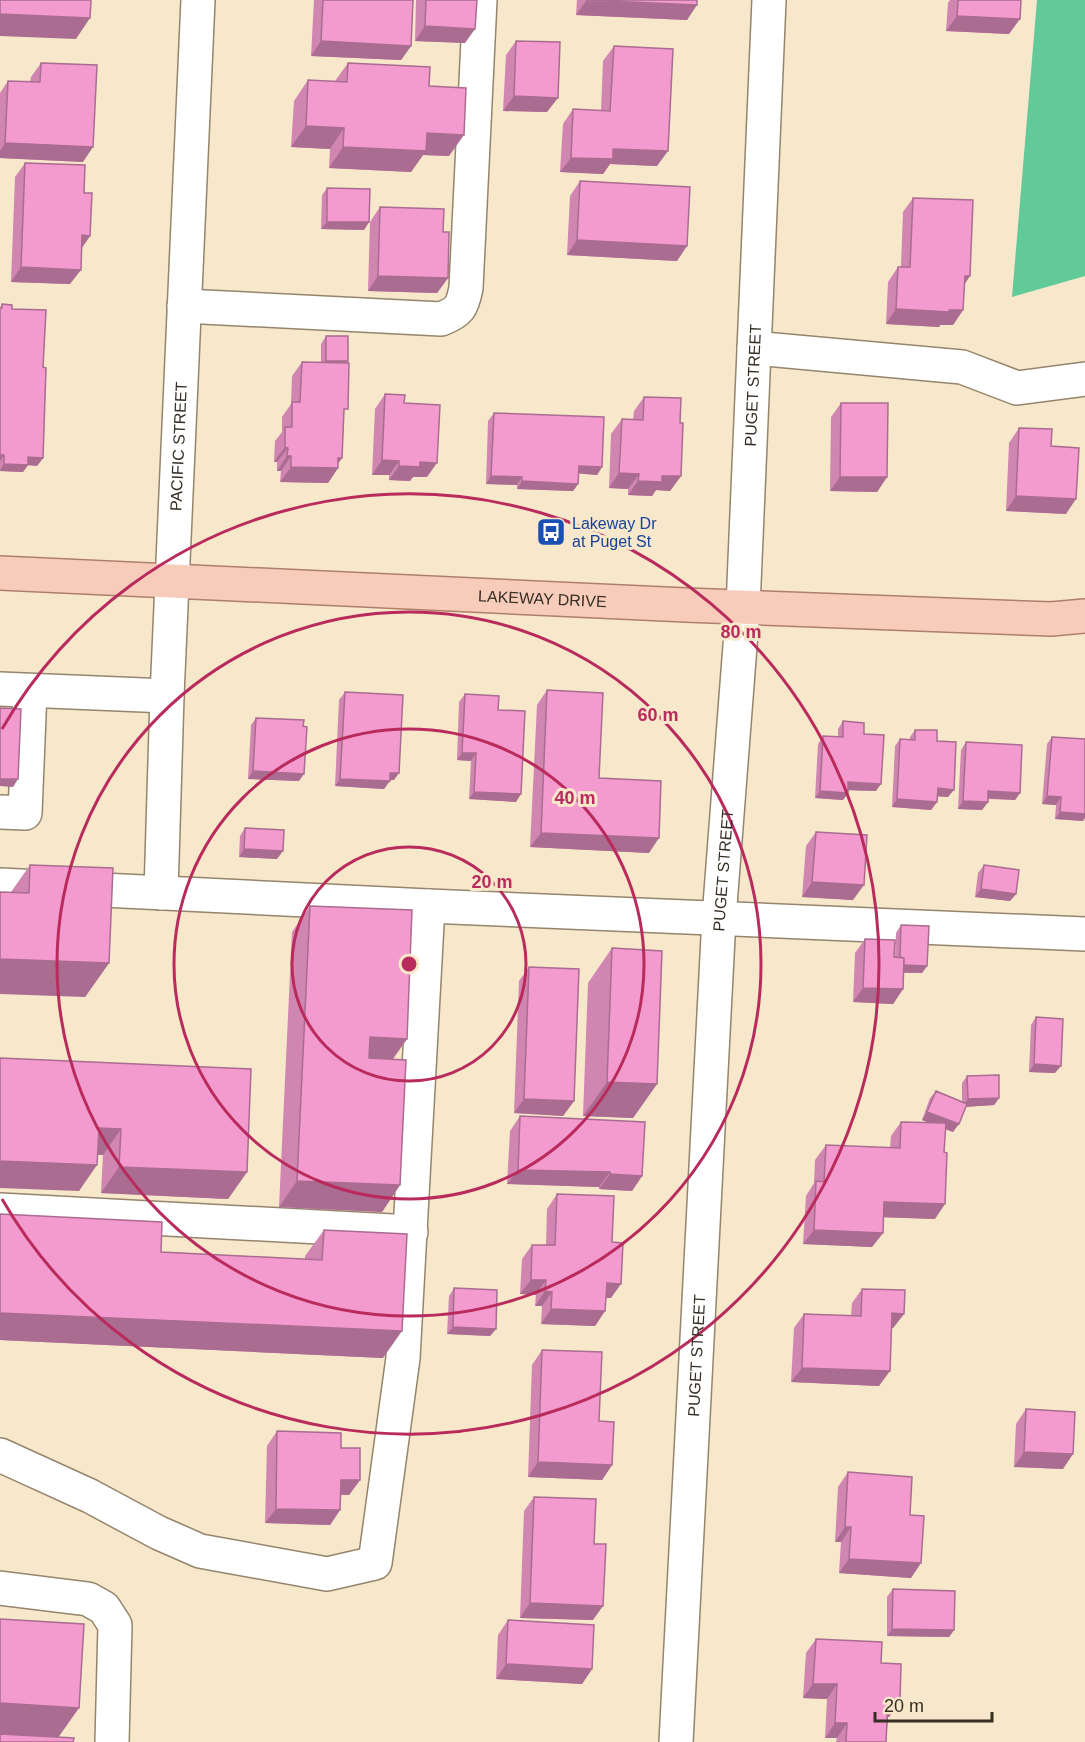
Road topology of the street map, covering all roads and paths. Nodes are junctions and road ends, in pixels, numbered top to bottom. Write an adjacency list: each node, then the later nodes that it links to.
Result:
1 (198, 0): 4 (street, PACIFIC STREET)
2 (480, 0): 4 (street)
3 (769, 0): 5 (street, PUGET STREET)
4 (184, 306): 8 (street, PACIFIC STREET)
5 (754, 348): 6 (street); 9 (street, PUGET STREET)
6 (1085, 379)
7 (0, 573): 8 (main road, LAKEWAY DRIVE)
8 (172, 581): 9 (main road, LAKEWAY DRIVE); 12 (street, PACIFIC STREET)
9 (743, 607): 10 (main road, LAKEWAY DRIVE); 17 (street, PUGET STREET)
10 (1085, 616)
11 (15, 690): 12 (street); 13 (street)
12 (167, 696): 15 (street, PACIFIC STREET)
13 (0, 812)
14 (0, 885): 15 (street)
15 (161, 892): 16 (street)
16 (428, 906): 17 (street); 20 (street)
17 (719, 918): 18 (street); 24 (street, PUGET STREET)
18 (1085, 934)
19 (0, 1210): 20 (street)
20 (411, 1232): 21 (street)
21 (0, 1455)
22 (0, 1588): 23 (street)
23 (112, 1742)
24 (676, 1742)

